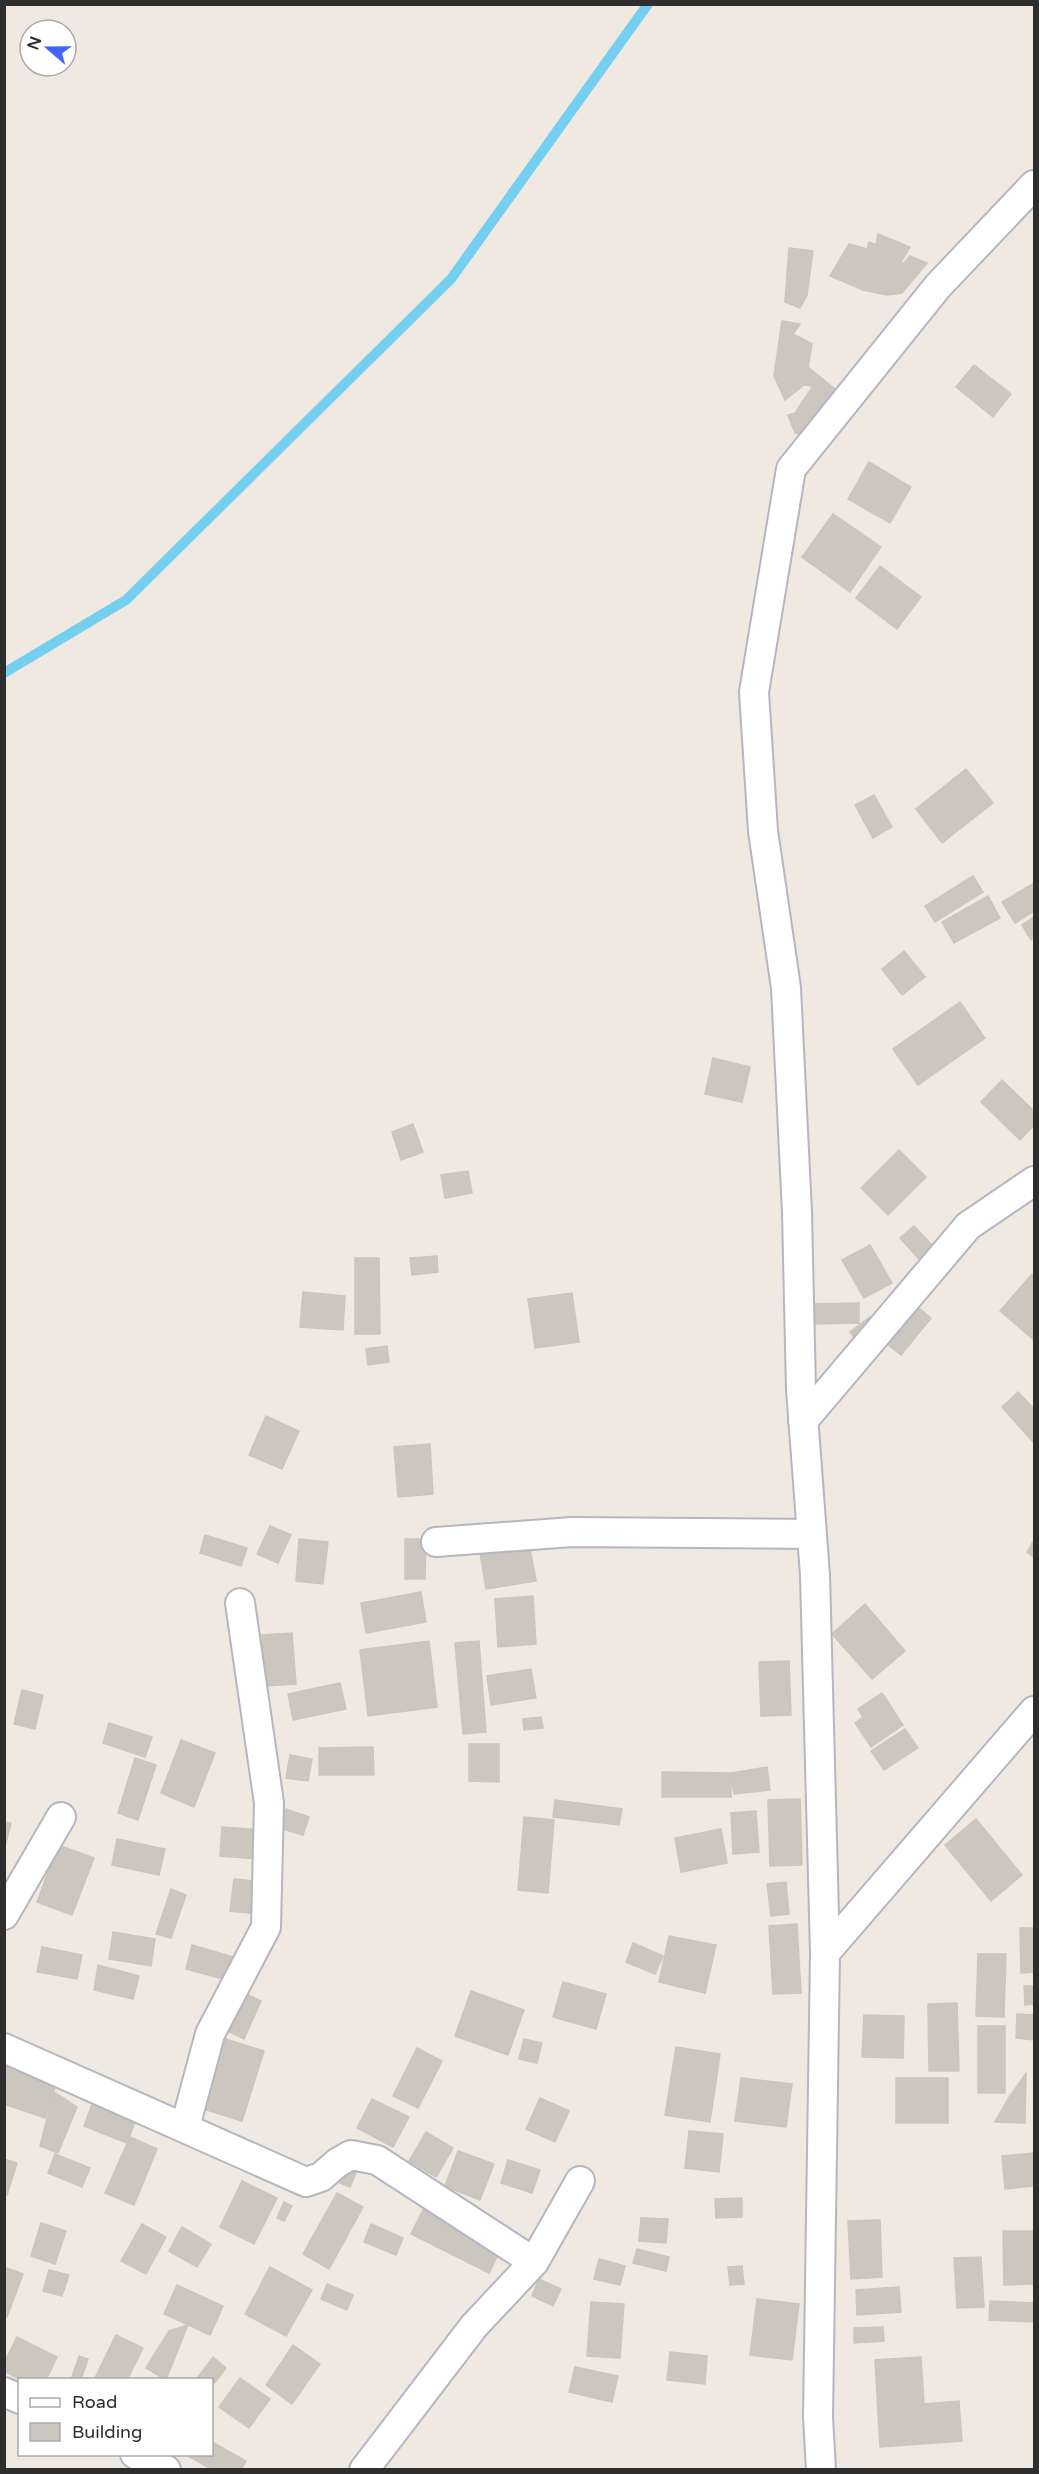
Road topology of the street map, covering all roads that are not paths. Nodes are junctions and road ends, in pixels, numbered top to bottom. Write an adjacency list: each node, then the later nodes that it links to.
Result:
1 (1035, 184): 3 (street)
2 (1035, 1181): 3 (street)
3 (803, 1421): 4 (street)
4 (811, 1534): 5 (street); 10 (street)
5 (436, 1542)
6 (240, 1603): 12 (street)
7 (1035, 1711): 10 (street)
8 (62, 1817): 9 (street)
9 (4, 1915)
10 (825, 1953): 20 (street)
11 (4, 2048): 12 (street)
12 (185, 2127): 14 (street)
13 (580, 2181): 14 (street)
14 (534, 2262): 19 (street)
15 (4, 2392): 16 (street)
16 (18, 2398)
17 (139, 2456): 18 (street)
18 (166, 2469)
19 (364, 2469)
20 (821, 2469)

